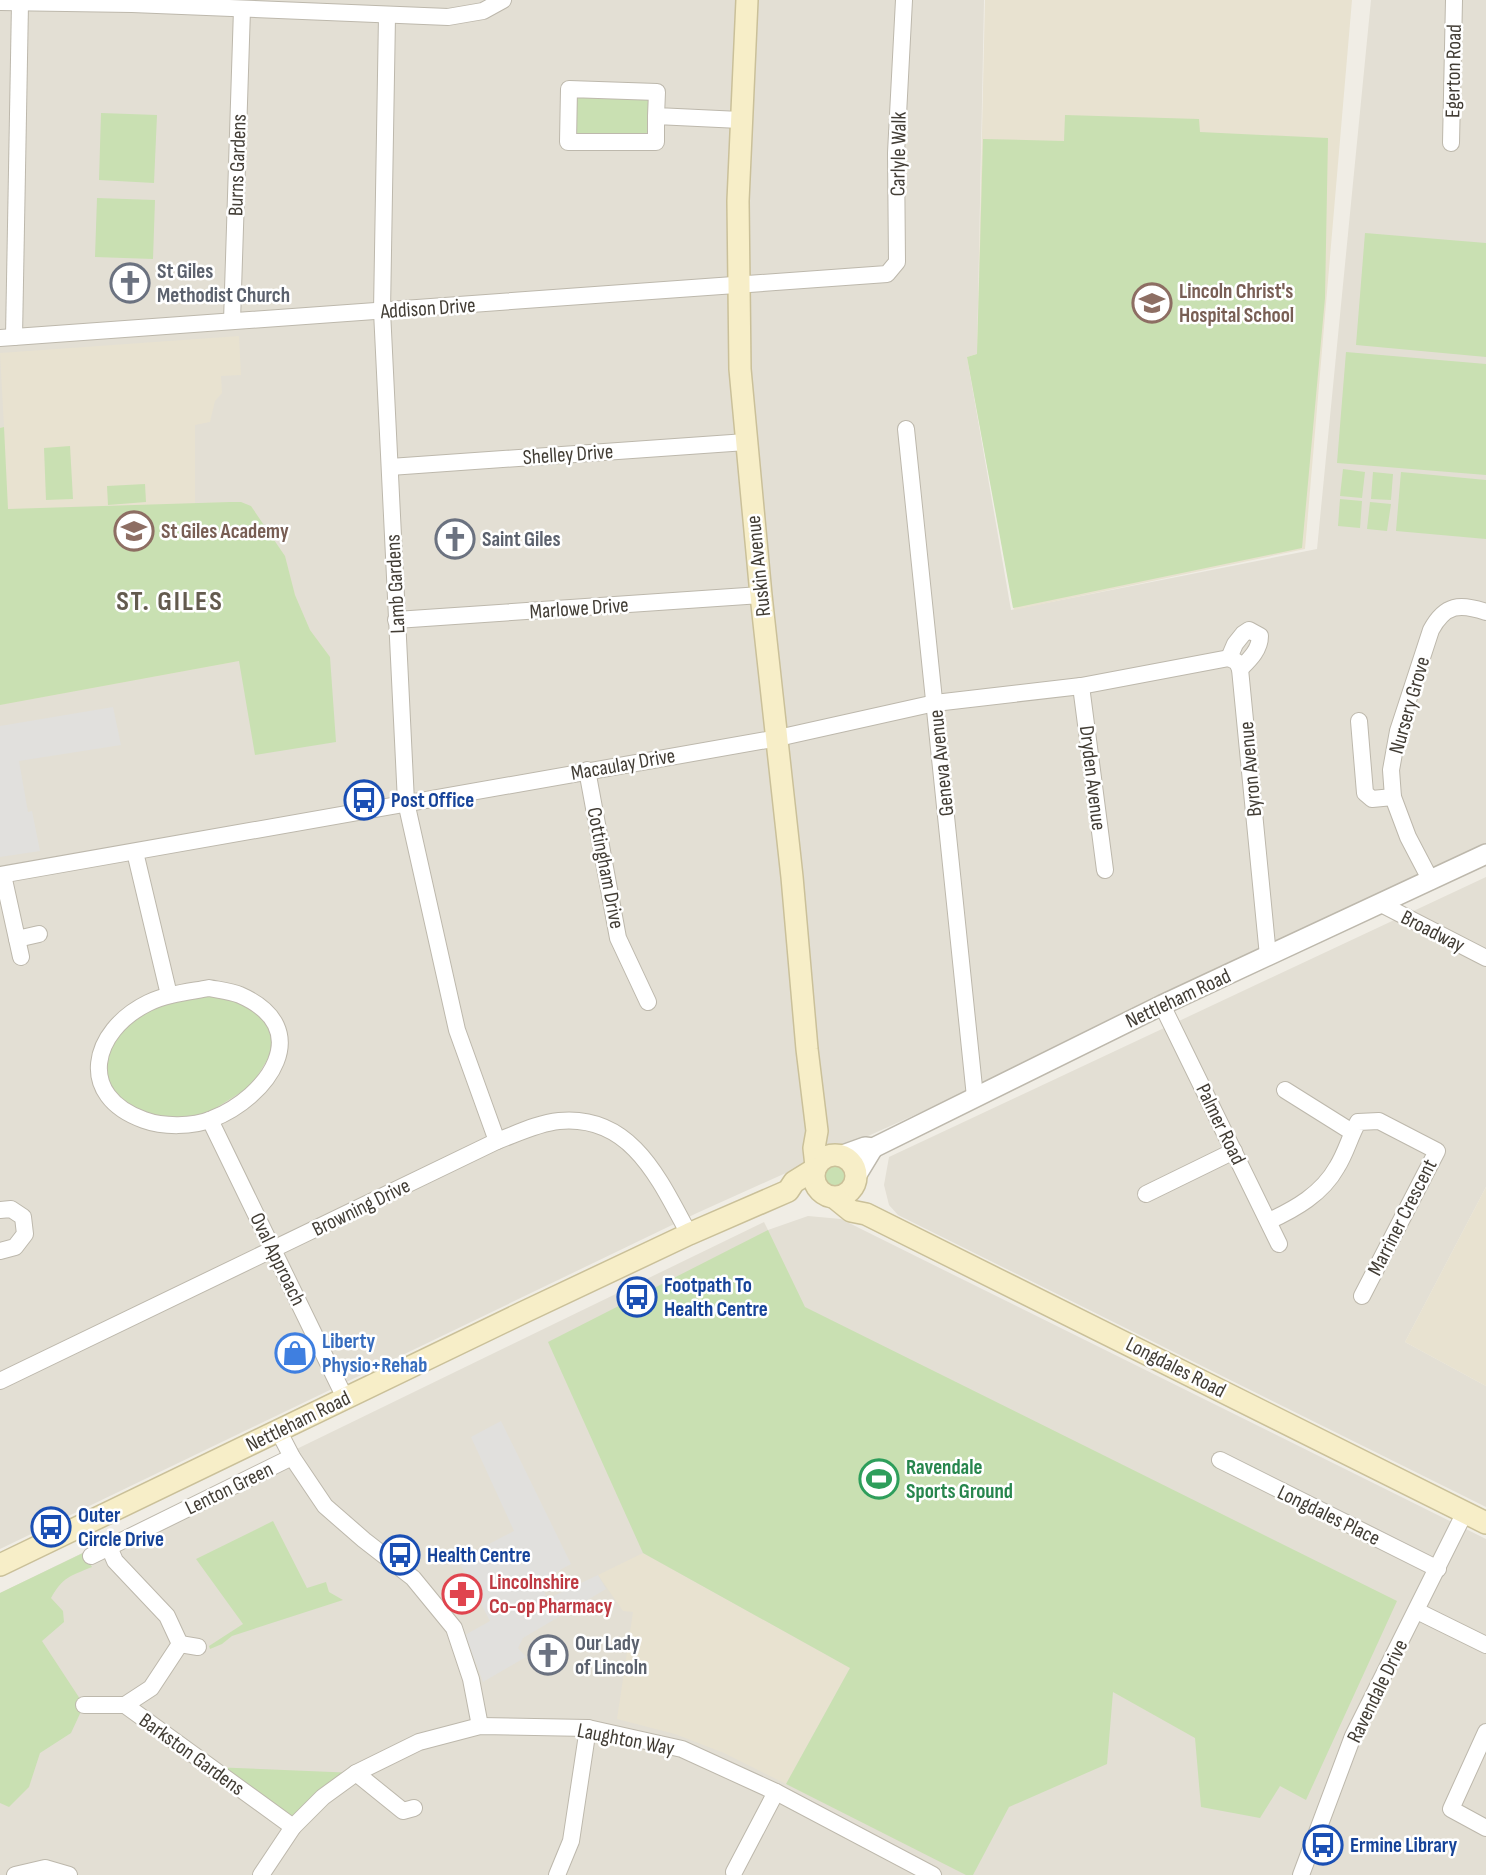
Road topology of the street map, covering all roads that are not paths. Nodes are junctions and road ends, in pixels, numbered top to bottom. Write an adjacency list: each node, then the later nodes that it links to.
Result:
1 (503, 0): 9 (street)
2 (747, 0): 11 (main road, Ruskin Avenue)
3 (904, 0): 13 (street, Carlyle Walk)
4 (1454, 0): 12 (street, Egerton Road)
5 (0, 2): 7 (street)
6 (132, 2): 7 (street); 8 (street)
7 (20, 3): 17 (street)
8 (242, 9): 9 (street); 16 (street, Burns Gardens)
9 (387, 16): 15 (street, Lamb Gardens)
10 (656, 116): 10 (street); 11 (street)
11 (740, 120): 14 (main road, Ruskin Avenue)
12 (1451, 143)
13 (857, 276): 14 (street, Addison Drive)
14 (740, 286): 15 (street, Addison Drive); 19 (main road, Ruskin Avenue)
15 (382, 311): 16 (street, Addison Drive); 20 (street, Lamb Gardens)
16 (232, 321): 17 (street, Addison Drive)
17 (7, 337)
18 (906, 429): 26 (street, Geneva Avenue)
19 (746, 442): 20 (street, Shelley Drive); 21 (main road, Ruskin Avenue)
20 (390, 467): 23 (street, Lamb Gardens)
21 (761, 596): 23 (street, Marlowe Drive); 28 (main road, Ruskin Avenue)
22 (1486, 612): 30 (street, Nursery Grove)
23 (397, 620): 31 (street, Lamb Gardens)
24 (1235, 664): 25 (street, Macaulay Drive); 40 (street, Byron Avenue)
25 (1081, 686): 26 (street, Macaulay Drive); 34 (street, Dryden Avenue)
26 (935, 703): 28 (street, Macaulay Drive); 47 (street, Geneva Avenue)
27 (1359, 721): 30 (street)
28 (778, 737): 29 (street, Macaulay Drive); 49 (main road, Ruskin Avenue)
29 (587, 770): 31 (street, Macaulay Drive); 44 (street, Cottingham Drive)
30 (1393, 797): 36 (street, Nursery Grove)
31 (406, 803): 32 (street, Macaulay Drive); 51 (street, Lamb Gardens)
32 (135, 852): 35 (street, Macaulay Drive); 43 (street)
33 (1486, 855): 36 (street, Nettleham Road)
34 (1105, 870)
35 (1, 875): 39 (street)
36 (1431, 881): 37 (street, Nettleham Road)
37 (1381, 904): 40 (street, Nettleham Road); 42 (street, Broadway)
38 (39, 934): 39 (street)
39 (17, 939): 41 (street)
40 (1268, 956): 45 (street, Nettleham Road)
41 (21, 957)
42 (1486, 958)
43 (169, 995): 48 (street); 48 (street)
44 (648, 1002)
45 (1162, 1005): 47 (street, Nettleham Road); 53 (street, Palmer Road)
46 (1285, 1090): 50 (street)
47 (975, 1097): 52 (street, Nettleham Road)
48 (210, 1121): 65 (street, Oval Approach)
49 (817, 1131): 54 (main road); 55 (main road, Ruskin Avenue)
50 (1352, 1132): 62 (street); 67 (street, Marriner Crescent)
51 (497, 1141): 63 (street, Browning Drive); 65 (street, Browning Drive)
52 (873, 1148): 54 (street, Nettleham Road); 56 (street)
53 (1234, 1151): 58 (street); 62 (street, Palmer Road)
54 (839, 1156): 55 (main road); 56 (main road)
55 (815, 1167): 57 (main road, Nettleham Road); 59 (main road)
56 (856, 1179): 59 (main road); 61 (main road)
57 (788, 1191): 59 (main road, Nettleham Road); 63 (main road, Nettleham Road)
58 (1146, 1194)
59 (829, 1196): 61 (main road, Longdales Road)
60 (0, 1210): 66 (street)
61 (866, 1214): 73 (main road, Longdales Road)
62 (1269, 1221): 64 (street, Palmer Road)
63 (689, 1234): 69 (main road, Nettleham Road)
64 (1279, 1244)
65 (274, 1250): 68 (street, Browning Drive); 69 (street, Oval Approach)
66 (0, 1251)
67 (1362, 1296)
68 (0, 1381)
69 (345, 1398): 70 (main road, Nettleham Road)
70 (278, 1430): 71 (street); 77 (main road, Nettleham Road)
71 (292, 1457): 75 (street, Lenton Green); 85 (street)
72 (1220, 1460): 78 (street, Longdales Place)
73 (1465, 1512): 74 (main road, Longdales Road); 78 (street, Ravendale Drive)
74 (1486, 1523)
75 (109, 1547): 76 (street, Lenton Green); 80 (street)
76 (91, 1556)
77 (0, 1565)
78 (1438, 1569): 79 (street, Ravendale Drive)
79 (1417, 1611): 81 (street); 100 (street, Ravendale Drive)
80 (180, 1644): 82 (street); 83 (street, Barkston Gardens)
81 (1486, 1645)
82 (198, 1647)
83 (125, 1704): 84 (street); 91 (street, Barkston Gardens)
84 (84, 1705)
85 (480, 1726): 86 (street, Laughton Way); 88 (street, Laughton Way)
86 (588, 1728): 89 (street, Laughton Way); 98 (street)
87 (1486, 1732): 92 (street)
88 (356, 1773): 90 (street); 91 (street, Laughton Way)
89 (776, 1793): 93 (street, Laughton Way); 94 (street)
90 (406, 1814)
91 (293, 1827): 97 (street, Laughton Way)
92 (1486, 1828)
93 (908, 1870): 99 (street, Laughton Way)
94 (732, 1871)
95 (15, 1875): 96 (street)
96 (69, 1875)
97 (261, 1875)
98 (557, 1875)
99 (933, 1875)
100 (1301, 1875)

